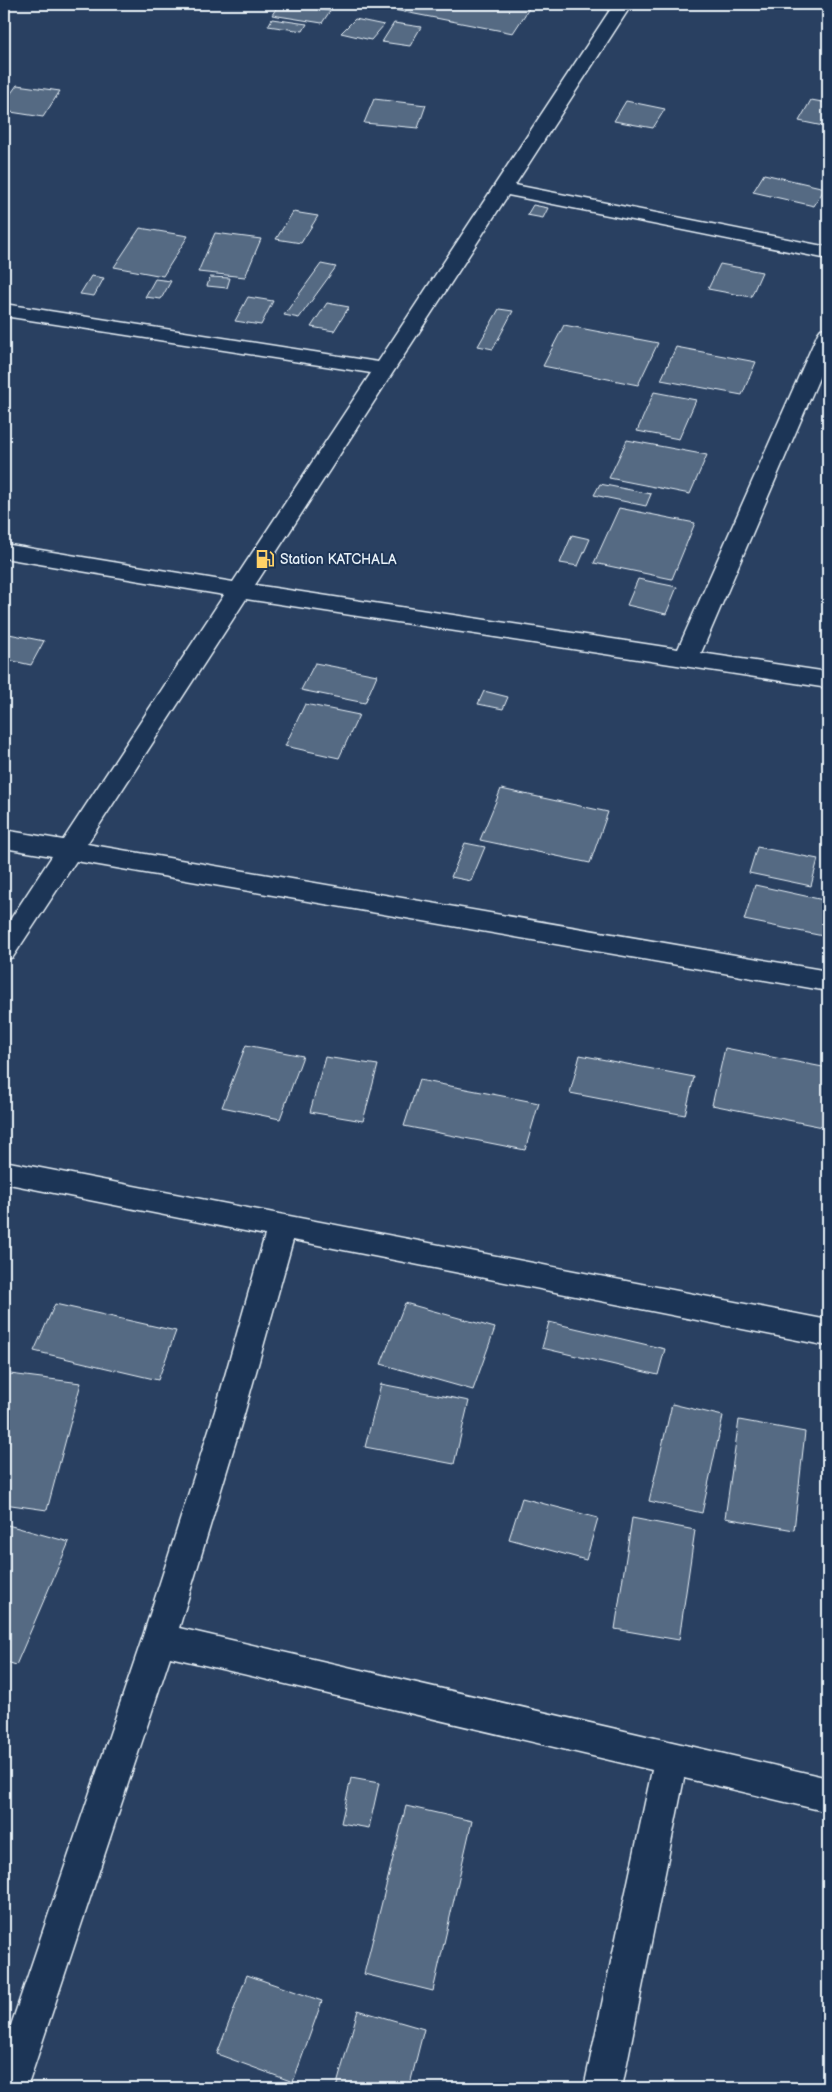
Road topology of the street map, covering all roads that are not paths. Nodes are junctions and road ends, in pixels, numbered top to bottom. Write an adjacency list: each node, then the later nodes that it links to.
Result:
1 (624, 4): 2 (street)
2 (503, 188): 3 (street); 6 (street)
3 (828, 254)
4 (4, 310): 6 (street)
5 (828, 333): 9 (street)
6 (384, 369): 8 (street)
7 (4, 551): 8 (street)
8 (239, 590): 9 (street); 12 (street)
9 (687, 657): 10 (street)
10 (828, 680)
11 (4, 839): 12 (street)
12 (68, 851): 13 (street); 14 (street)
13 (4, 950)
14 (828, 981)
15 (4, 1172): 16 (street)
16 (282, 1227): 17 (street); 18 (street)
17 (828, 1333)
18 (158, 1639): 19 (street); 21 (street)
19 (671, 1759): 20 (street); 22 (street)
20 (828, 1795)
21 (8, 2088)
22 (603, 2088)

